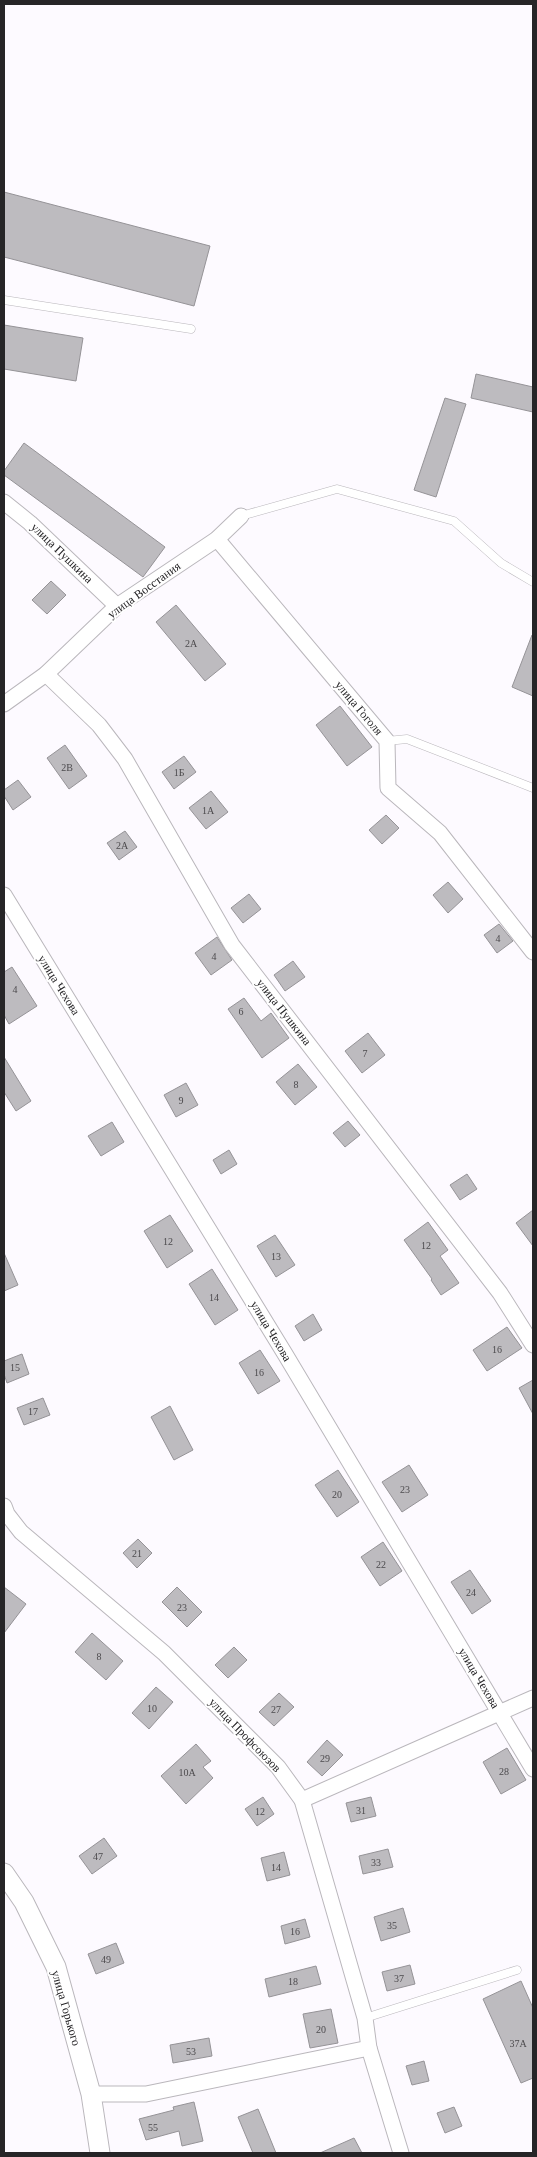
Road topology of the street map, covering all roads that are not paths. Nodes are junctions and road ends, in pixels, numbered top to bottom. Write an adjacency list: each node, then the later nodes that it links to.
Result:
1 (4, 300): 2 (lane)
2 (191, 329)
3 (4, 502): 7 (street, улица Пушкина)
4 (241, 516): 5 (street, улица Восстания); 6 (lane)
5 (216, 539): 7 (street, улица Восстания); 10 (street, улица Гоголя)
6 (533, 582)
7 (117, 606): 8 (street, улица Восстания)
8 (46, 674): 9 (street, улица Восстания); 14 (street, улица Пушкина)
9 (4, 704)
10 (387, 741): 11 (lane); 13 (street, улица Гоголя)
11 (533, 788)
12 (4, 895): 17 (street, улица Чехова)
13 (533, 952)
14 (533, 1345)
15 (4, 1506): 19 (street, улица Профсоюзов)
16 (533, 1698): 17 (street)
17 (500, 1714): 18 (street, улица Чехова); 19 (street)
18 (533, 1770)
19 (302, 1800): 22 (street, улица Профсоюзов)
20 (4, 1873): 24 (street, улица Горького)
21 (517, 1970): 22 (lane)
22 (365, 2018): 23 (street, улица Профсоюзов)
23 (369, 2048): 24 (street); 26 (street, улица Профсоюзов)
24 (91, 2094): 25 (street, улица Горького)
25 (100, 2153)
26 (401, 2153)

